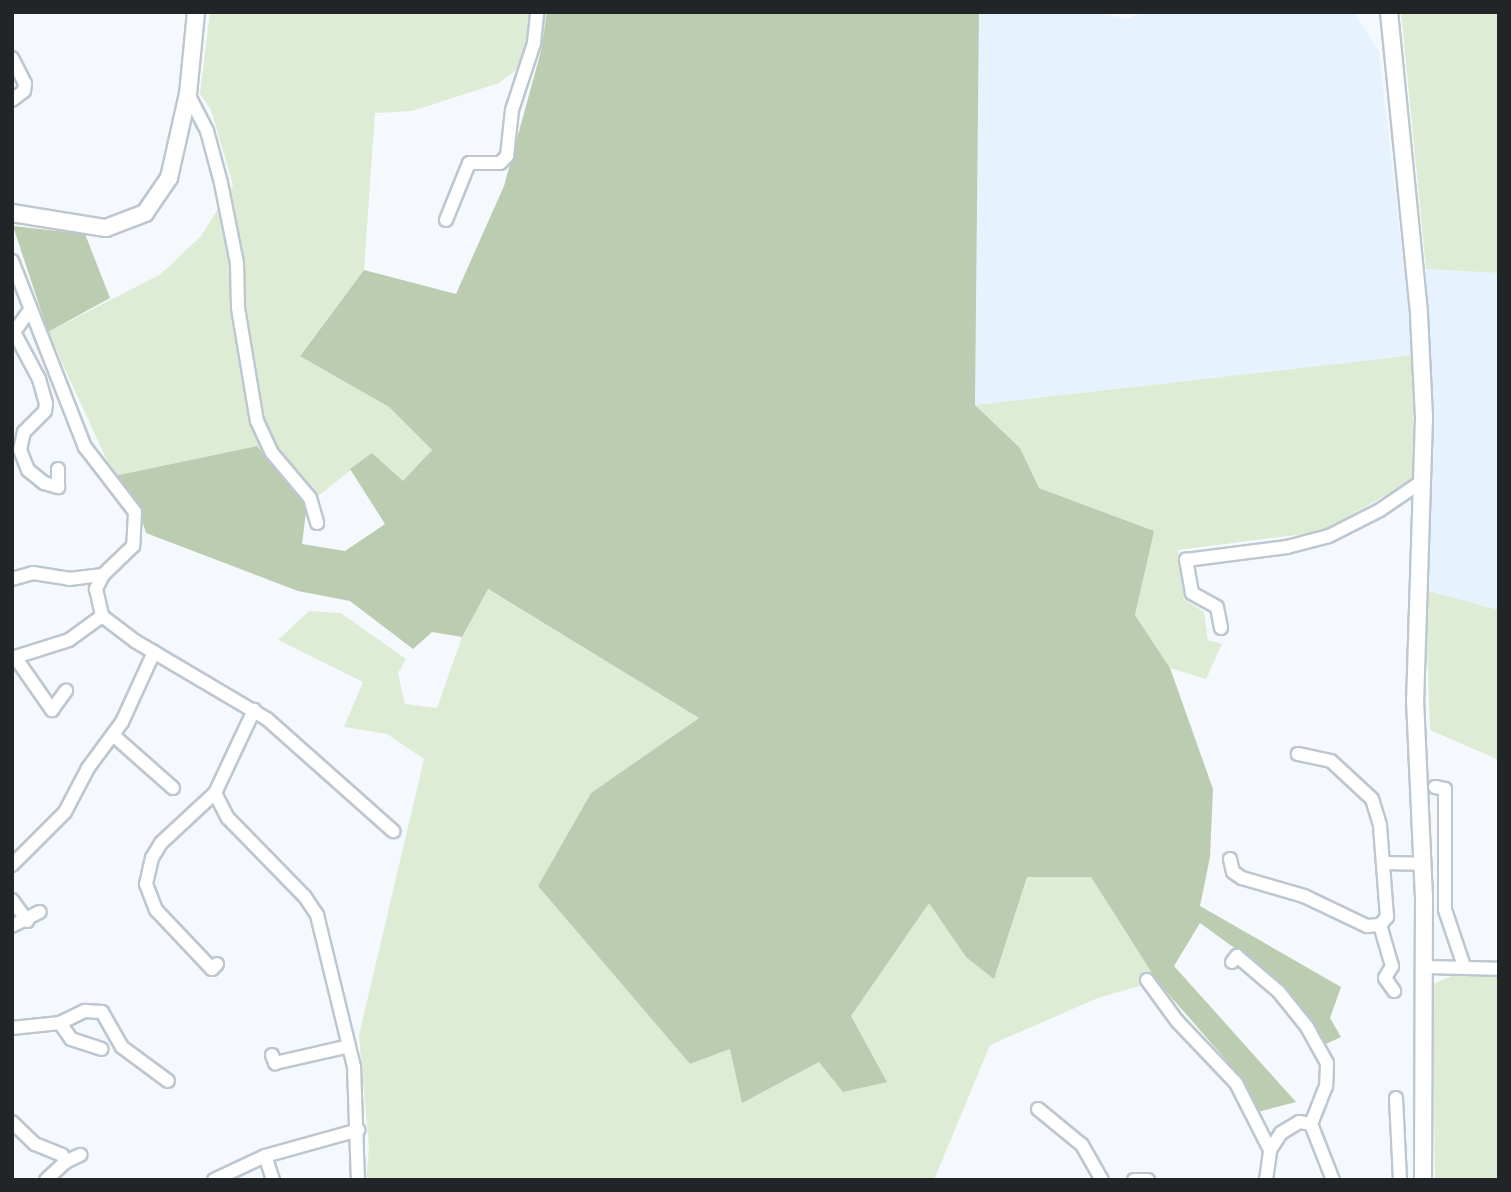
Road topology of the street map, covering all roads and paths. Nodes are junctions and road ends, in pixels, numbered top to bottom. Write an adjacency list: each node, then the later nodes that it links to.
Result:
1 (196, 12): 7 (street)
2 (537, 12): 10 (street)
3 (1378, 12): 5 (street)
4 (1389, 12): 5 (street)
5 (1392, 38): 14 (street)
6 (12, 58): 8 (street)
7 (188, 94): 9 (street); 15 (street)
8 (12, 100)
9 (12, 213)
10 (446, 220)
11 (12, 261): 12 (street)
12 (30, 310): 13 (street); 16 (street)
13 (58, 469)
14 (1420, 482): 19 (street); 34 (street)
15 (317, 523)
16 (103, 575): 17 (street); 18 (street)
17 (12, 579)
18 (102, 616): 20 (street); 21 (street)
19 (1221, 628)
20 (154, 652): 23 (street); 24 (street)
21 (14, 657): 22 (street)
22 (66, 691)
23 (254, 710): 28 (street); 31 (street)
24 (113, 735): 27 (street); 35 (street)
25 (1298, 754): 30 (street)
26 (1435, 787): 43 (street)
27 (173, 788)
28 (215, 793): 42 (street); 50 (street)
29 (1386, 797): 30 (street)
30 (1373, 803): 33 (street)
31 (393, 831)
32 (1230, 859): 39 (street)
33 (1383, 863): 34 (street); 39 (street)
34 (1422, 864): 44 (street)
35 (12, 865)
36 (12, 900): 38 (street)
37 (40, 912): 38 (street)
38 (27, 921): 40 (street)
39 (1380, 925): 47 (street)
40 (12, 926)
41 (1232, 962): 57 (street)
42 (217, 964)
43 (1464, 966): 44 (street); 45 (street)
44 (1424, 967): 73 (street)
45 (1499, 969)
46 (1147, 980): 59 (street)
47 (1395, 991)
48 (61, 1023): 49 (street); 51 (street); 53 (street)
49 (12, 1028)
50 (349, 1046): 52 (street); 58 (street)
51 (101, 1049)
52 (272, 1055)
53 (168, 1081)
54 (1396, 1098): 72 (street)
55 (1038, 1109): 67 (street)
56 (12, 1122): 62 (street)
57 (1311, 1124): 59 (street); 71 (street)
58 (358, 1130): 61 (street); 66 (street)
59 (1270, 1150): 70 (street)
60 (80, 1155): 62 (street)
61 (265, 1156): 64 (street); 65 (street)
62 (65, 1161): 63 (street)
63 (46, 1180)
64 (214, 1180)
65 (273, 1180)
66 (358, 1180)
67 (1102, 1180)
68 (1134, 1180): 69 (street)
69 (1148, 1180)
70 (1266, 1180)
71 (1333, 1180)
72 (1400, 1180)
73 (1423, 1180)

